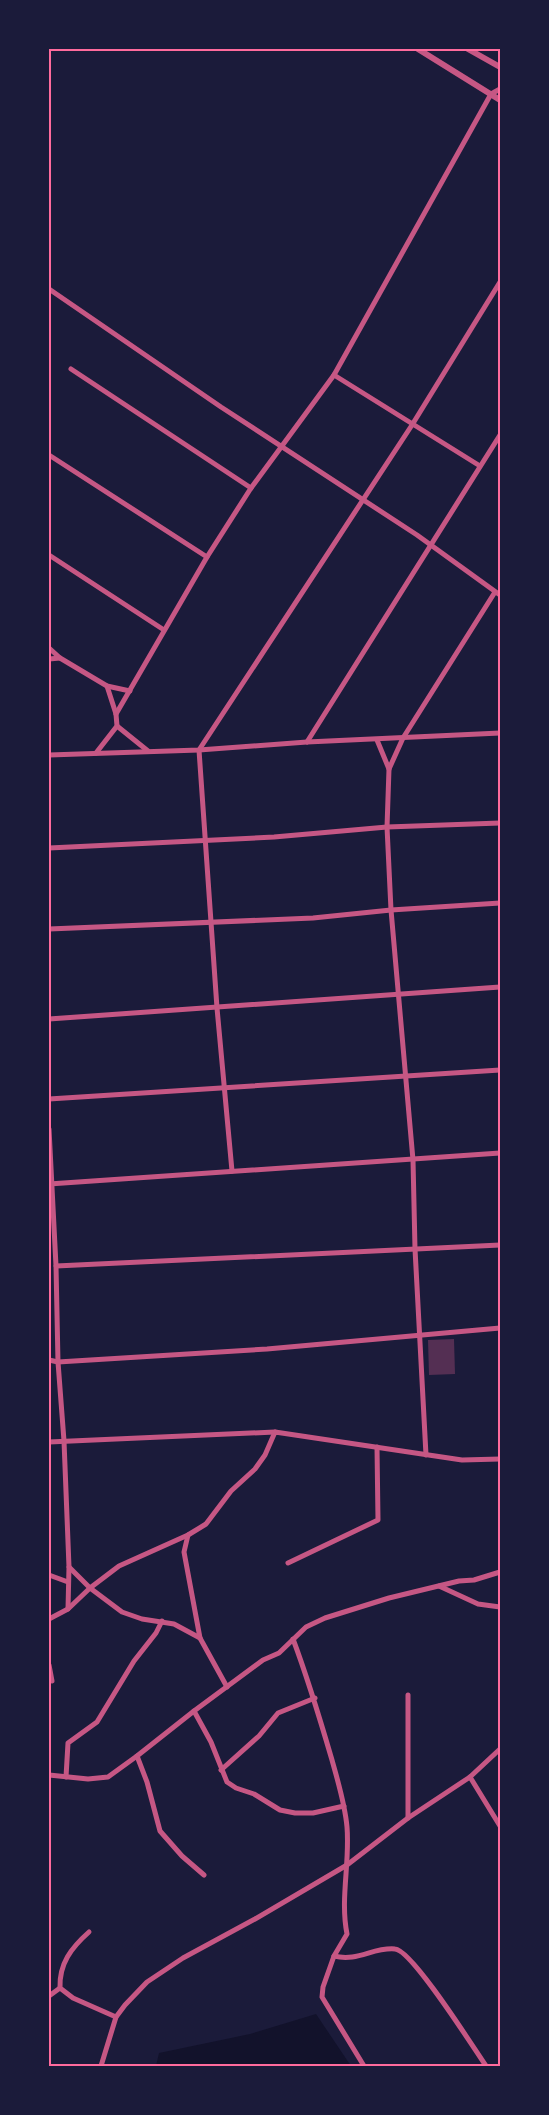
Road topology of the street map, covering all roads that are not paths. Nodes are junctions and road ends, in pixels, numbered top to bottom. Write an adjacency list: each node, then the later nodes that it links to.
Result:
1 (418, 49): 5 (street)
2 (468, 49): 3 (street)
3 (500, 67)
4 (500, 89): 5 (street)
5 (491, 94): 6 (street); 10 (street)
6 (500, 100)
7 (500, 282): 11 (street)
8 (49, 289): 13 (street)
9 (71, 369): 16 (street)
10 (334, 375): 11 (street); 13 (street)
11 (412, 425): 15 (street); 17 (street)
12 (500, 435): 15 (street)
13 (283, 448): 16 (street); 17 (street)
14 (49, 455): 20 (street)
15 (480, 466): 18 (street)
16 (252, 488): 20 (street)
17 (362, 499): 18 (street); 34 (street)
18 (432, 546): 21 (street); 33 (street)
19 (49, 555): 22 (street)
20 (207, 557): 22 (street)
21 (498, 593): 31 (street)
22 (164, 630): 27 (street)
23 (49, 648): 24 (street)
24 (60, 658): 25 (street); 26 (street)
25 (49, 659)
26 (108, 686): 27 (street); 28 (street)
27 (130, 692): 28 (street)
28 (116, 714): 29 (street)
29 (117, 726): 35 (street); 36 (street)
30 (500, 733): 31 (street)
31 (403, 738): 32 (street); 38 (street)
32 (377, 740): 33 (street); 38 (street)
33 (307, 742): 34 (street)
34 (199, 750): 35 (street); 41 (street)
35 (148, 751): 36 (street)
36 (96, 753): 37 (street)
37 (49, 755)
38 (390, 769): 40 (street)
39 (500, 823): 40 (street)
40 (387, 827): 41 (street); 44 (street)
41 (206, 840): 42 (street); 45 (street)
42 (49, 848)
43 (500, 903): 44 (street)
44 (391, 910): 45 (street); 48 (street)
45 (212, 923): 46 (street); 49 (street)
46 (49, 929)
47 (500, 987): 48 (street)
48 (399, 993): 49 (street); 52 (street)
49 (218, 1008): 50 (street); 53 (street)
50 (49, 1019)
51 (500, 1070): 52 (street)
52 (406, 1076): 53 (street); 57 (street)
53 (226, 1087): 54 (street); 58 (street)
54 (49, 1099)
55 (49, 1129): 59 (street)
56 (500, 1153): 57 (street)
57 (413, 1160): 58 (street); 61 (street)
58 (232, 1170): 59 (street)
59 (51, 1184): 62 (street)
60 (500, 1245): 61 (street)
61 (415, 1249): 62 (street); 64 (street)
62 (56, 1266): 66 (street)
63 (500, 1328): 64 (street)
64 (420, 1336): 66 (street); 71 (street)
65 (49, 1360): 66 (street)
66 (58, 1362): 68 (street)
67 (275, 1432): 68 (street); 70 (street); 73 (street)
68 (64, 1441): 69 (street); 75 (street)
69 (49, 1442)
70 (377, 1447): 71 (street); 74 (street)
71 (426, 1456): 72 (street)
72 (500, 1459)
73 (188, 1536): 81 (street); 87 (street)
74 (288, 1563)
75 (69, 1567): 79 (street); 81 (street)
76 (500, 1572): 78 (street)
77 (49, 1575): 79 (street)
78 (459, 1581): 80 (street); 82 (street)
79 (68, 1582): 84 (street)
80 (439, 1586): 82 (street); 88 (street)
81 (90, 1588): 84 (street); 86 (street)
82 (458, 1594): 83 (street)
83 (500, 1607)
84 (68, 1609): 85 (street)
85 (49, 1619)
86 (162, 1621): 87 (street); 99 (street)
87 (200, 1638): 91 (street)
88 (293, 1639): 91 (street); 93 (street)
89 (49, 1665): 90 (street)
90 (52, 1681)
91 (227, 1687): 94 (street)
92 (408, 1695): 102 (street)
93 (315, 1698): 97 (street); 101 (street)
94 (194, 1711): 96 (street); 97 (street)
95 (500, 1749): 100 (street)
96 (137, 1756): 99 (street); 105 (street)
97 (221, 1770): 101 (street)
98 (49, 1775): 99 (street)
99 (66, 1777)
100 (470, 1777): 102 (street); 103 (street)
101 (344, 1806): 104 (street)
102 (408, 1818): 104 (street)
103 (500, 1826)
104 (347, 1866): 107 (street); 110 (street)
105 (204, 1875)
106 (88, 1932): 108 (street)
107 (334, 1956): 112 (street); 113 (street)
108 (60, 1988): 109 (street); 110 (street)
109 (49, 1996)
110 (116, 2017): 111 (street)
111 (101, 2066)
112 (364, 2066)
113 (486, 2066)

